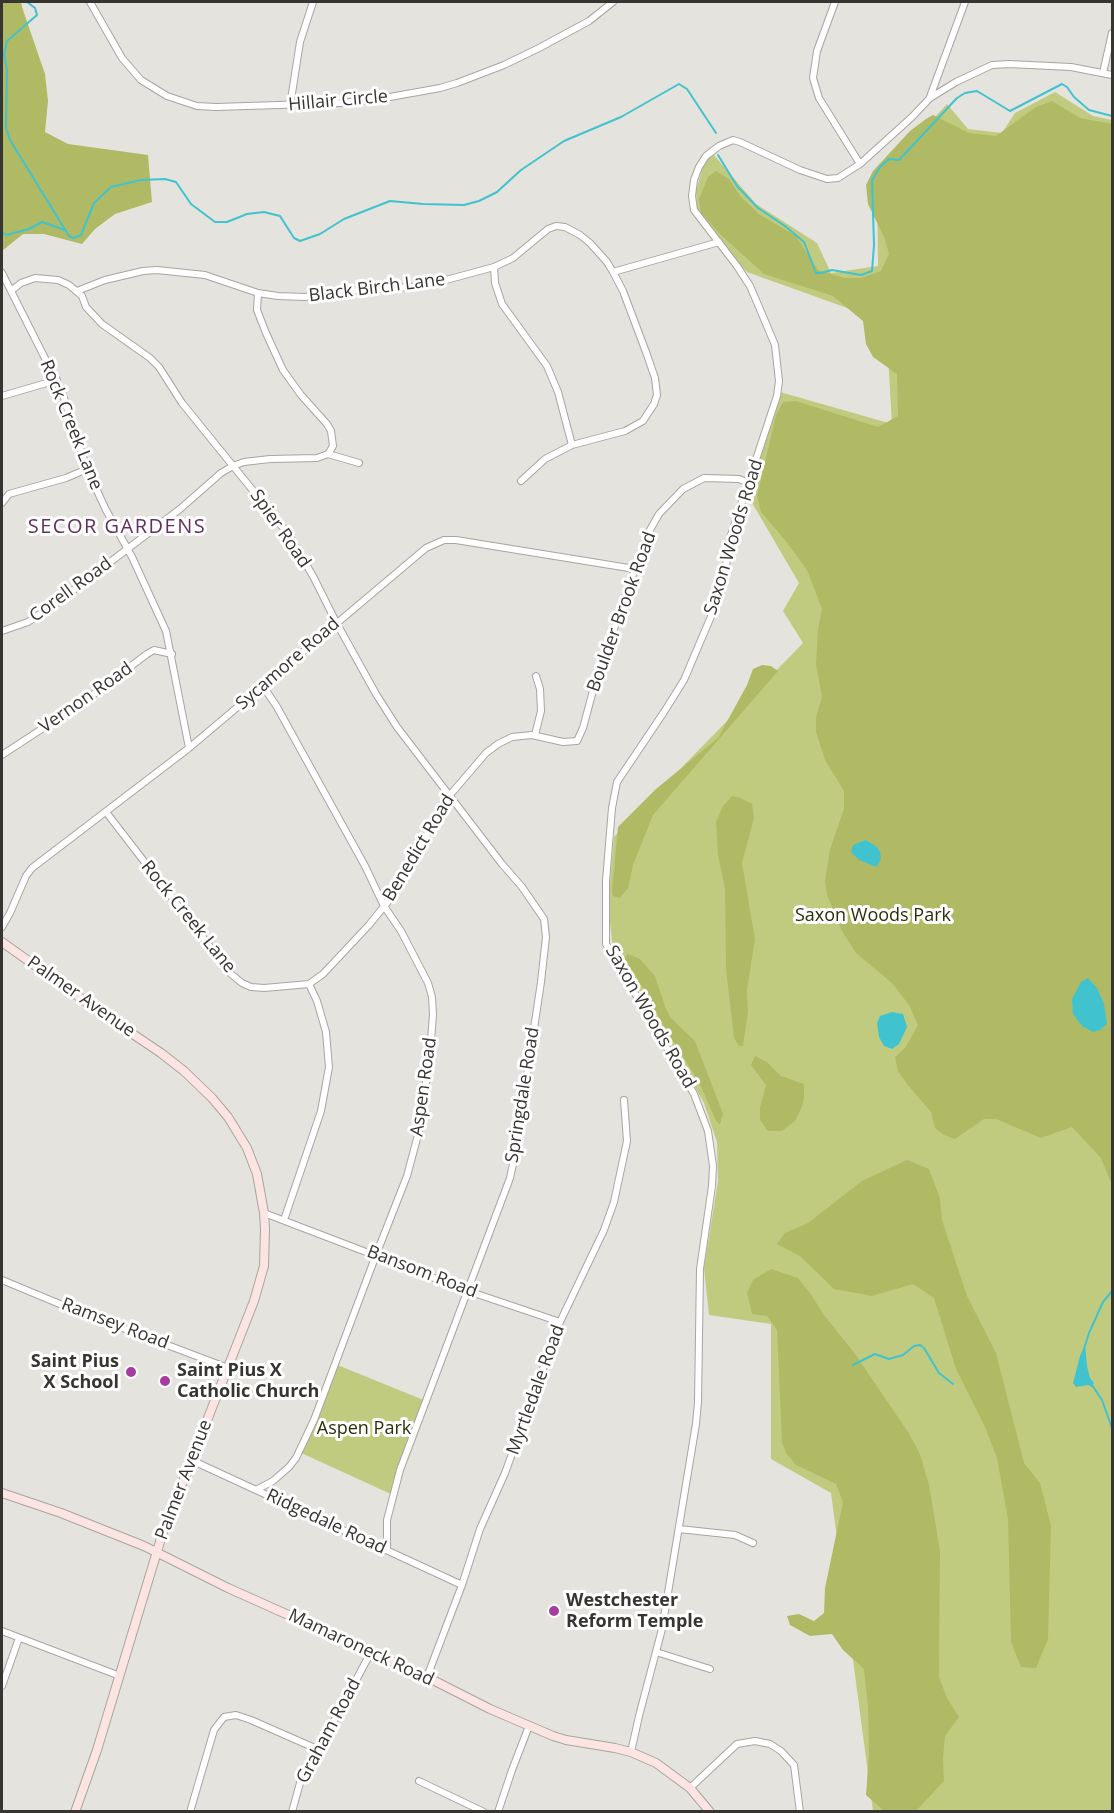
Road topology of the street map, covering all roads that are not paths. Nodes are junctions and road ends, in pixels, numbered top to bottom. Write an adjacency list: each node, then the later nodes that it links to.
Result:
1 (90, 2): 10 (street, Hillair Circle)
2 (313, 2): 10 (street)
3 (613, 2): 10 (street, Hillair Circle)
4 (835, 2): 11 (street)
5 (964, 2): 9 (street)
6 (1113, 33): 7 (street)
7 (1103, 73): 8 (street); 9 (street)
8 (1113, 75)
9 (930, 98): 11 (street)
10 (290, 106)
11 (860, 164): 12 (street, Saxon Woods Road)
12 (719, 242): 14 (street); 27 (street, Saxon Woods Road)
13 (494, 267): 14 (street, Black Birch Lane); 18 (street, Black Birch Lane); 21 (street)
14 (614, 272): 21 (street)
15 (2, 273): 16 (street, Rock Creek Lane)
16 (11, 291): 17 (street); 19 (street, Rock Creek Lane)
17 (77, 291): 18 (street, Black Birch Lane); 24 (street, Spier Road)
18 (258, 293): 22 (street)
19 (57, 381): 20 (street); 25 (street, Rock Creek Lane)
20 (2, 396)
21 (572, 445): 26 (street)
22 (328, 454): 23 (street, Corell Road); 24 (street, Corell Road)
23 (359, 463)
24 (233, 466): 29 (street, Corell Road); 31 (street, Spier Road)
25 (87, 469): 28 (street); 29 (street, Rock Creek Lane)
26 (521, 481)
27 (749, 483): 30 (street, Boulder Brook Road); 57 (street, Saxon Woods Road)
28 (2, 503)
29 (128, 549): 32 (street, Corell Road); 33 (street, Rock Creek Lane)
30 (635, 568): 31 (street, Sycamore Road); 37 (street, Boulder Brook Road)
31 (336, 622): 35 (street, Sycamore Road); 40 (street, Spier Road)
32 (2, 631)
33 (172, 654): 38 (street, Rock Creek Lane); 39 (street, Vernon Road)
34 (536, 676): 36 (street)
35 (263, 686): 38 (street, Sycamore Road); 42 (street, Aspen Road)
36 (535, 735): 37 (street, Benedict Road); 40 (street, Benedict Road)
37 (577, 741)
38 (189, 748): 41 (street, Sycamore Road)
39 (2, 755)
40 (449, 795): 42 (street, Benedict Road); 51 (street, Springdale Road)
41 (106, 812): 43 (street, Sycamore Road); 45 (street, Rock Creek Lane)
42 (384, 906): 45 (street, Benedict Road); 49 (street, Aspen Road)
43 (2, 927)
44 (2, 942): 47 (main road, Palmer Avenue)
45 (309, 984): 48 (street)
46 (624, 1100): 52 (street, Myrtledale Road)
47 (264, 1213): 48 (street); 53 (main road, Palmer Avenue)
48 (284, 1220): 49 (street, Bansom Road)
49 (375, 1255): 51 (street, Bansom Road); 55 (street, Aspen Road)
50 (2, 1280): 53 (street, Ramsey Road)
51 (468, 1291): 52 (street, Bansom Road); 59 (street, Springdale Road)
52 (560, 1322): 61 (street, Myrtledale Road)
53 (228, 1368): 54 (main road, Palmer Avenue)
54 (191, 1460): 55 (street, Ridgedale Road); 60 (main road, Palmer Avenue)
55 (256, 1490): 59 (street, Ridgedale Road)
56 (2, 1493): 60 (main road, Mamaroneck Road)
57 (679, 1529): 58 (street); 65 (street, Saxon Woods Road)
58 (753, 1543)
59 (387, 1550): 61 (street, Ridgedale Road)
60 (157, 1553): 64 (main road, Mamaroneck Road); 67 (main road, Palmer Avenue)
61 (462, 1585): 68 (street, Myrtledale Road)
62 (2, 1631): 63 (street)
63 (19, 1638): 67 (street); 69 (street)
64 (371, 1652): 68 (main road, Mamaroneck Road); 71 (street, Graham Road)
65 (656, 1652): 66 (street); 72 (street, Saxon Woods Road)
66 (710, 1669)
67 (120, 1676): 75 (main road, Palmer Avenue)
68 (427, 1677): 70 (main road, Mamaroneck Road)
69 (2, 1686)
70 (529, 1726): 72 (main road, Mamaroneck Road); 79 (street)
71 (317, 1749): 76 (street); 77 (street, Graham Road)
72 (632, 1752): 74 (main road, Mamaroneck Road)
73 (419, 1781): 78 (street)
74 (690, 1788): 80 (main road, Mamaroneck Road); 81 (street)
75 (75, 1812)
76 (190, 1812)
77 (292, 1812)
78 (484, 1812)
79 (498, 1812)
80 (710, 1812)
81 (800, 1812)

